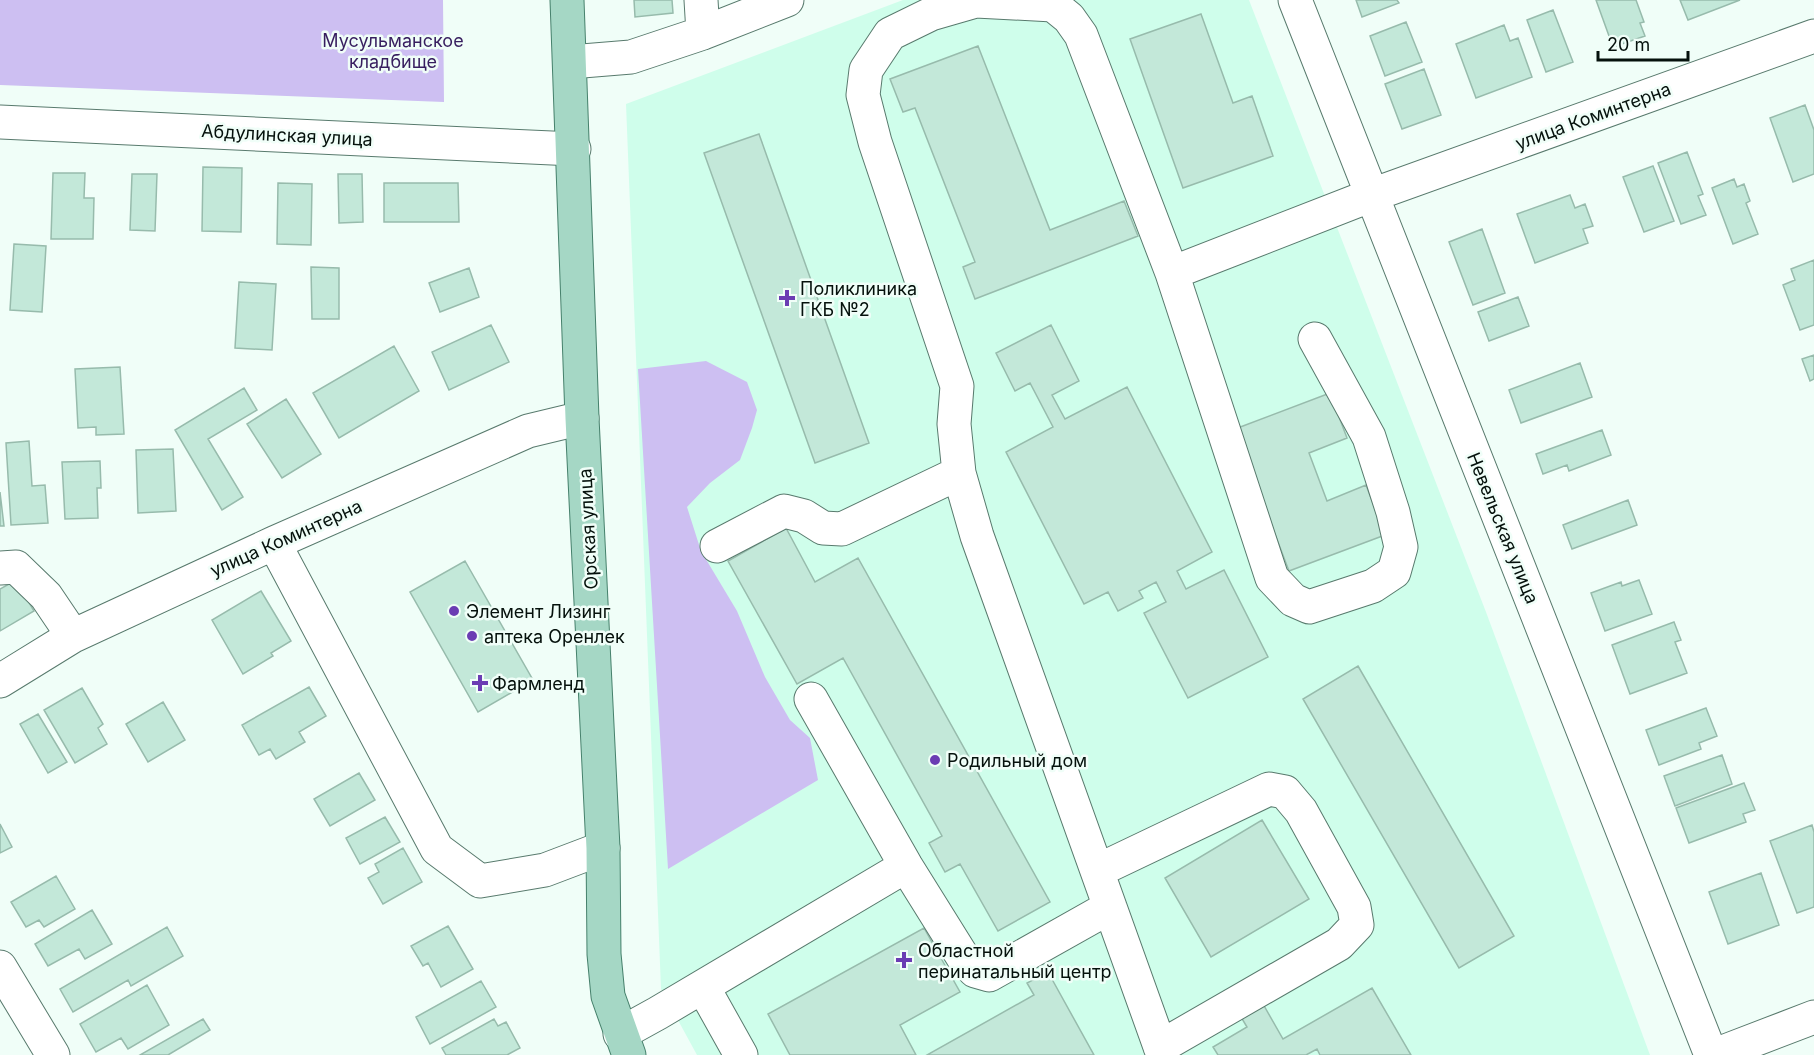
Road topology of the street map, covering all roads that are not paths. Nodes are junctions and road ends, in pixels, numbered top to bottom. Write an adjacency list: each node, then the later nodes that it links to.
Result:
1 (567, 0): 7 (main road, Орская улица)
2 (701, 0): 5 (street)
3 (787, 0): 5 (street)
4 (1295, 0): 10 (street, Невельская улица)
5 (703, 33): 7 (street)
6 (1814, 36): 10 (street, улица Коминтерна)
7 (570, 62): 9 (main road, Орская улица)
8 (0, 122): 9 (street, Абдулинская улица)
9 (574, 148): 13 (main road, Орская улица)
10 (1372, 195): 11 (street, улица Коминтерна); 32 (street, Невельская улица)
11 (1172, 273): 12 (street); 14 (street)
12 (1316, 339)
13 (582, 418): 15 (street, улица Коминтерна); 21 (main road, Орская улица)
14 (959, 473): 16 (street); 23 (street)
15 (274, 543): 18 (street, улица Коминтерна); 21 (street)
16 (717, 546)
17 (0, 568): 18 (street)
18 (73, 636): 19 (street, улица Коминтерна)
19 (0, 681)
20 (811, 699): 22 (street)
21 (603, 848): 28 (main road, Орская улица)
22 (906, 866): 24 (street); 26 (street)
23 (1097, 871): 24 (street); 29 (street)
24 (1110, 907): 29 (street)
25 (0, 967): 30 (street)
26 (703, 987): 28 (street); 31 (street)
27 (1814, 1017): 32 (street)
28 (624, 1044)
29 (1162, 1051)
30 (53, 1055)
31 (741, 1055)
32 (1713, 1055)

